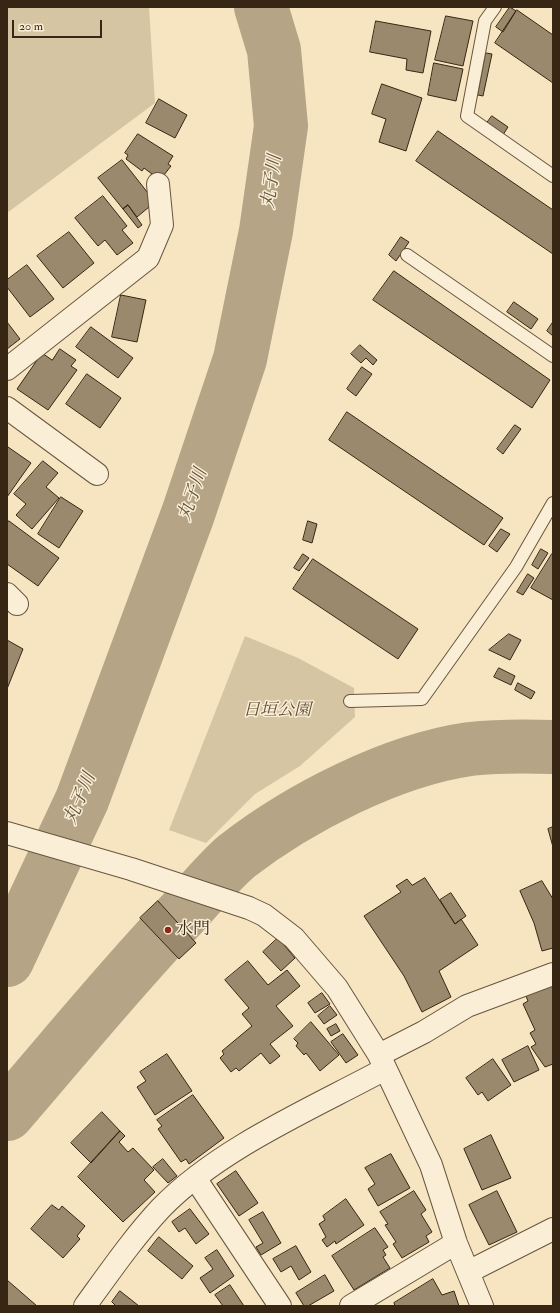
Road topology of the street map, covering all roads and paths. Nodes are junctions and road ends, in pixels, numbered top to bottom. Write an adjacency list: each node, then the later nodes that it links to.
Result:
1 (495, 7): 2 (lane)
2 (553, 176)
3 (158, 184): 6 (street)
4 (407, 255): 5 (lane)
5 (553, 356)
6 (7, 369)
7 (7, 408): 8 (street)
8 (97, 474)
9 (553, 503): 10 (lane)
10 (350, 701)
11 (7, 833): 13 (street)
12 (553, 974): 13 (street)
13 (382, 1062): 14 (street); 16 (street)
14 (195, 1178): 18 (street); 19 (street)
15 (553, 1229): 17 (street)
16 (456, 1243): 17 (street); 20 (street)
17 (468, 1272): 21 (street)
18 (84, 1306)
19 (280, 1306)
20 (351, 1306)
21 (482, 1306)

